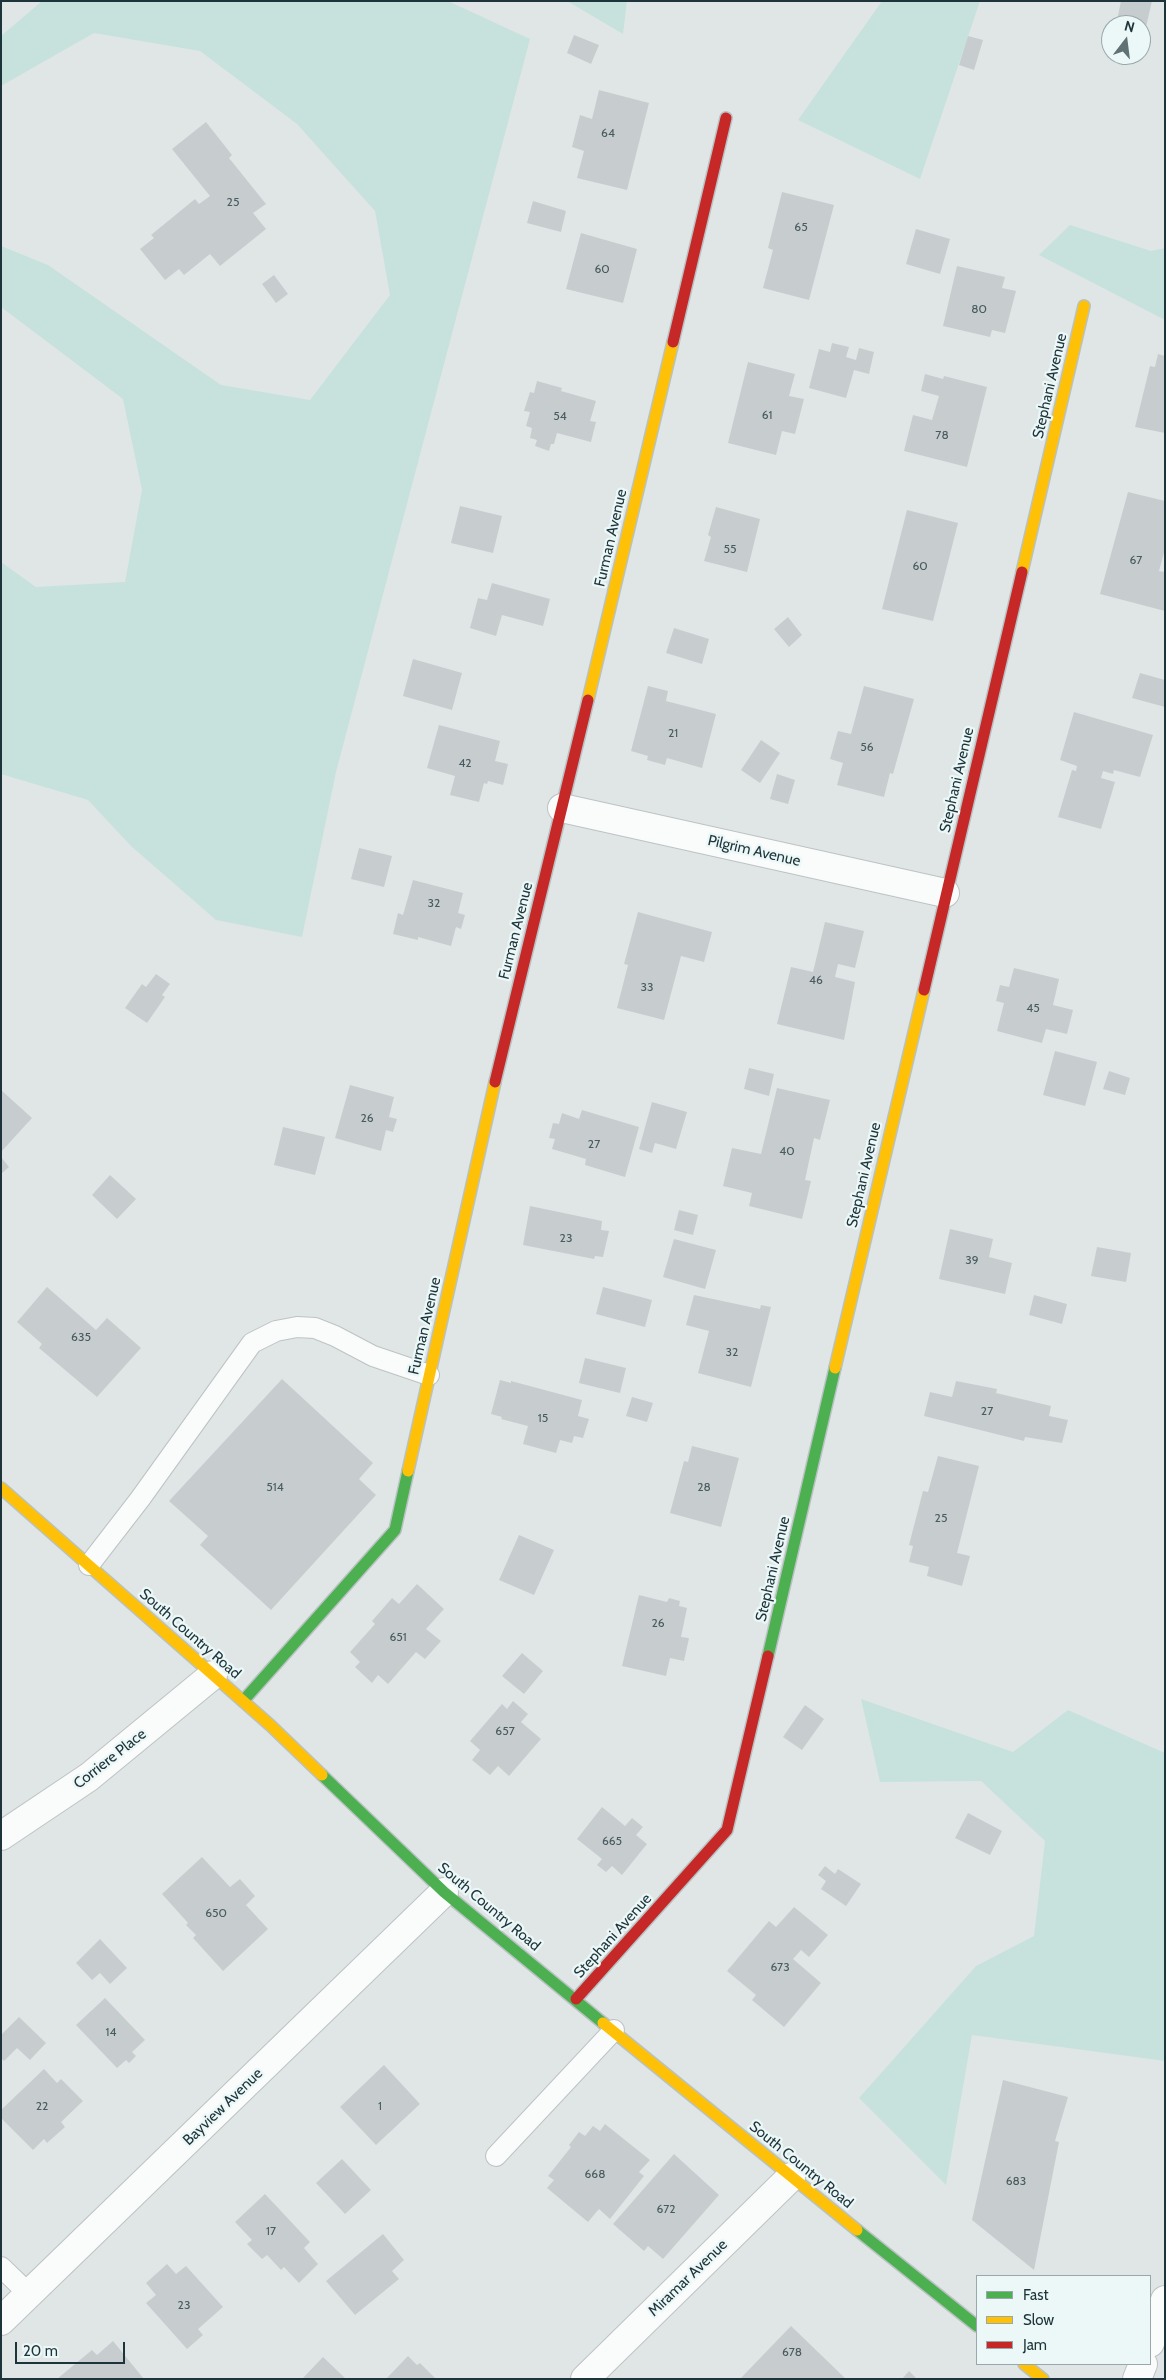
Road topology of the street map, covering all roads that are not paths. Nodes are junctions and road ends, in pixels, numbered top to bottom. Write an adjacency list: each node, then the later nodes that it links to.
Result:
1 (726, 118): 3 (street, Furman Avenue)
2 (1084, 306): 4 (street, Stephani Avenue)
3 (562, 808): 4 (street, Pilgrim Avenue); 5 (street, Furman Avenue)
4 (946, 893): 12 (street, Stephani Avenue)
5 (429, 1375): 7 (lane); 9 (street, Furman Avenue)
6 (1, 1488): 7 (street, South Country Road)
7 (89, 1565): 8 (street, South Country Road)
8 (213, 1675): 9 (street, South Country Road); 10 (street, Corriere Place)
9 (243, 1701): 11 (street, South Country Road)
10 (1, 1836)
11 (444, 1892): 12 (street, South Country Road); 17 (street, Bayview Avenue)
12 (576, 1999): 13 (street, South Country Road)
13 (614, 2030): 14 (lane); 15 (street, South Country Road)
14 (496, 2156)
15 (791, 2177): 20 (street, South Country Road); 24 (street, Miramar Avenue)
16 (1, 2267): 17 (lane)
17 (30, 2294): 19 (street, Bayview Avenue)
18 (1165, 2300): 21 (street)
19 (1, 2321)
20 (976, 2325)
21 (1151, 2340)
22 (1025, 2365): 25 (street)
23 (1142, 2365): 26 (street)
24 (584, 2379)
25 (1043, 2379)
26 (1137, 2379)

